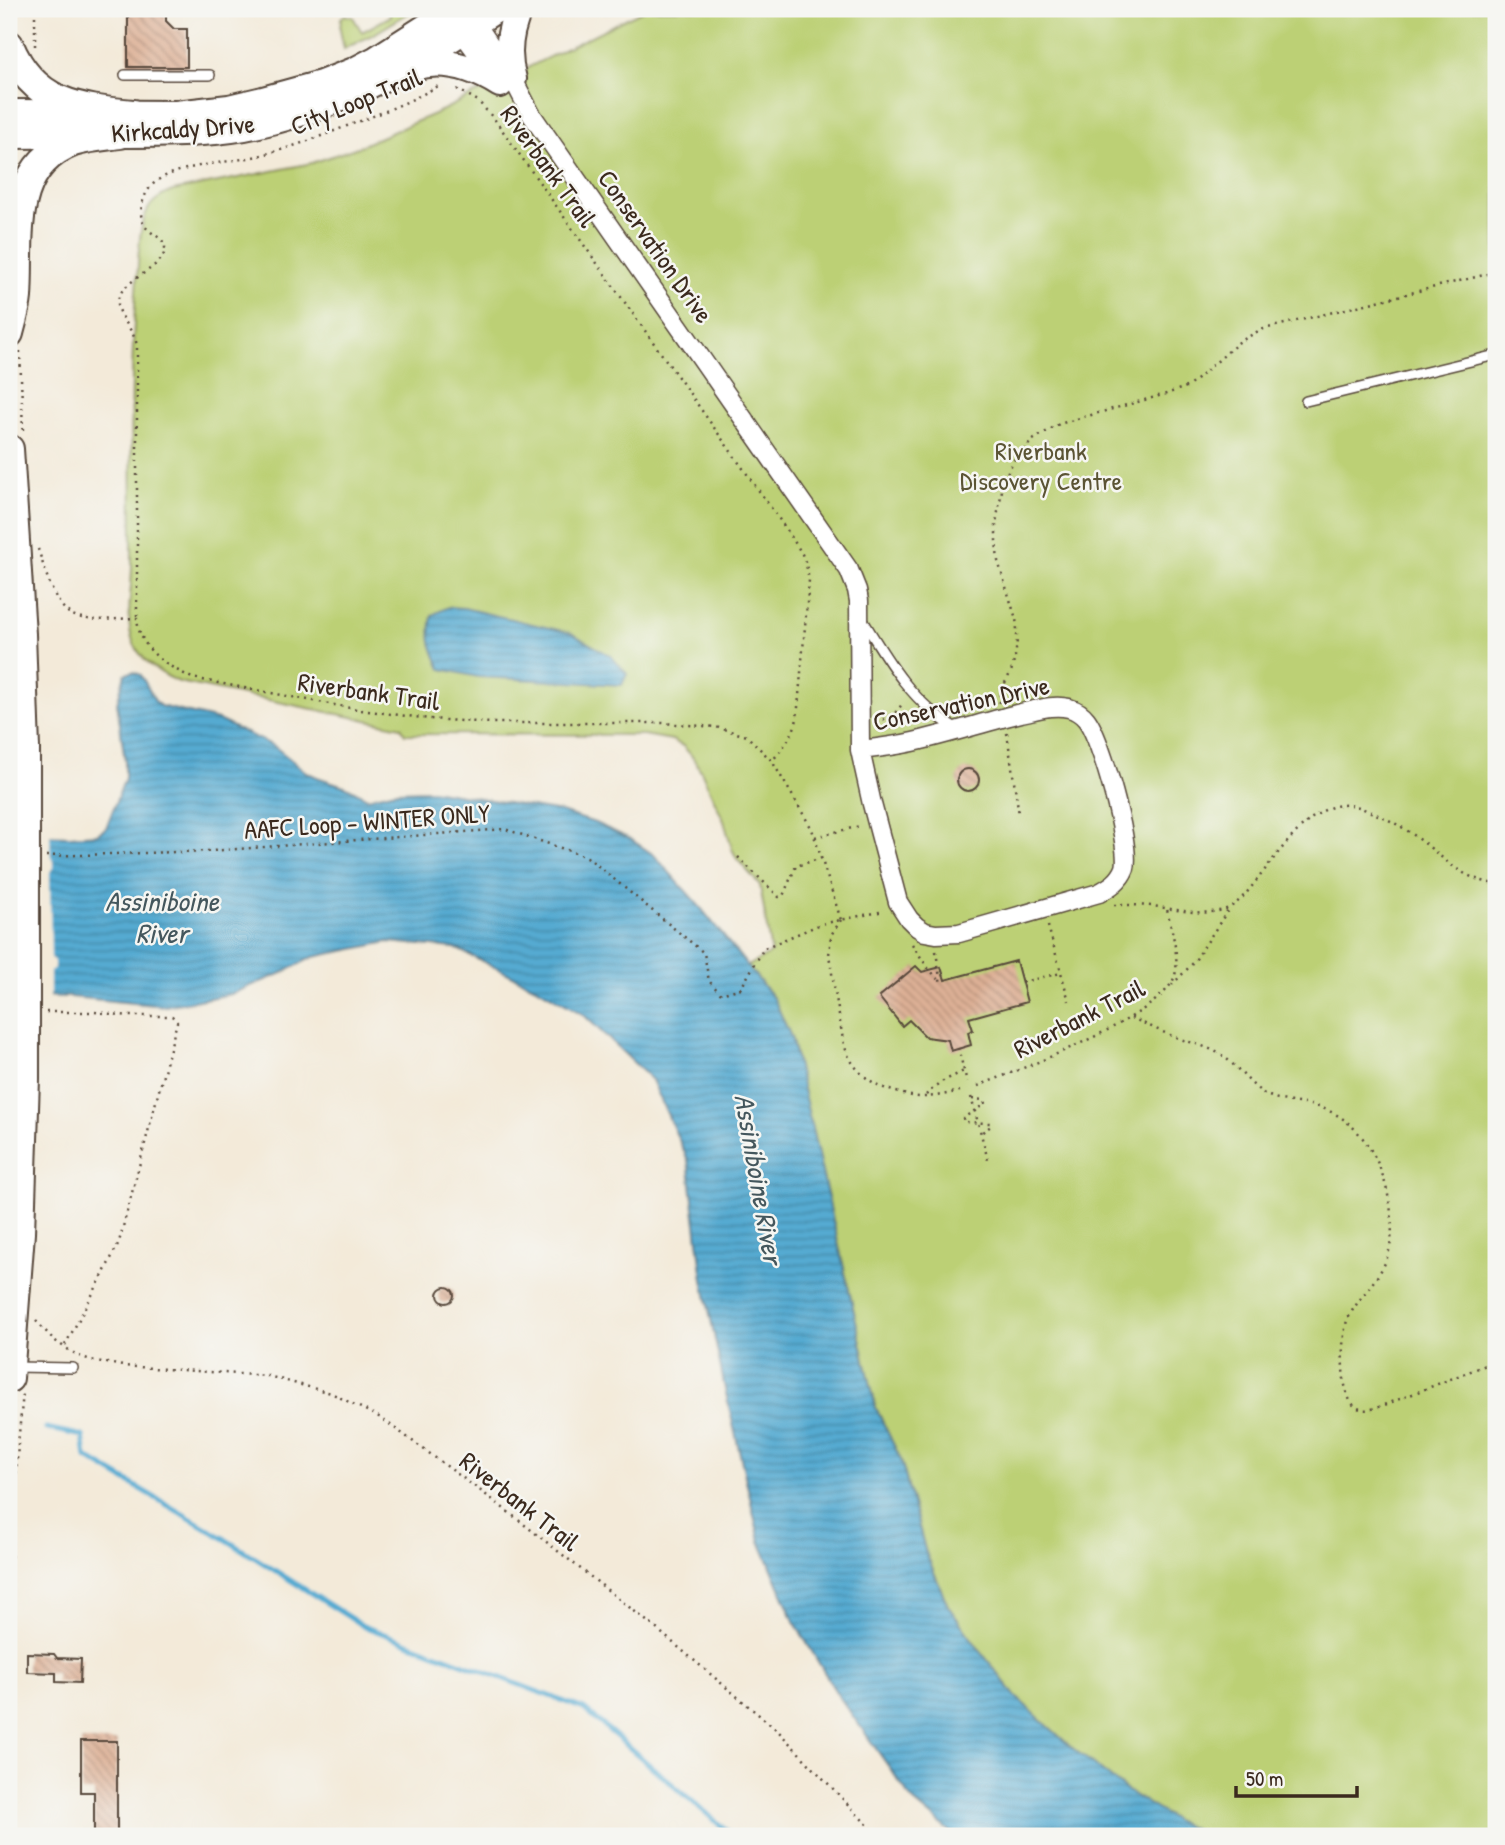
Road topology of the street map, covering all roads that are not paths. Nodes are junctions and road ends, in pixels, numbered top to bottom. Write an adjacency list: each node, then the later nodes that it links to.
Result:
1 (519, 9): 7 (main road)
2 (464, 15): 4 (main road, Kirkcaldy Drive); 7 (street, Conservation Drive); 9 (main road, Kirkcaldy Drive)
3 (9, 45): 9 (main road)
4 (401, 70): 7 (main road); 9 (main road, Kirkcaldy Drive)
5 (125, 75): 6 (lane)
6 (210, 75)
7 (507, 82): 15 (street, Conservation Drive)
8 (9, 113): 9 (main road, Kirkcaldy Drive)
9 (127, 124): 10 (main road, Kirkcaldy Drive); 11 (main road)
10 (9, 135)
11 (9, 333)
12 (1496, 355): 13 (lane)
13 (1306, 401)
14 (9, 449): 19 (main road, bridge)
15 (859, 612): 16 (lane); 17 (street, Conservation Drive)
16 (960, 730): 17 (street, Conservation Drive); 17 (street, Conservation Drive)
17 (860, 743)
18 (73, 1368): 19 (lane)
19 (14, 1377)

